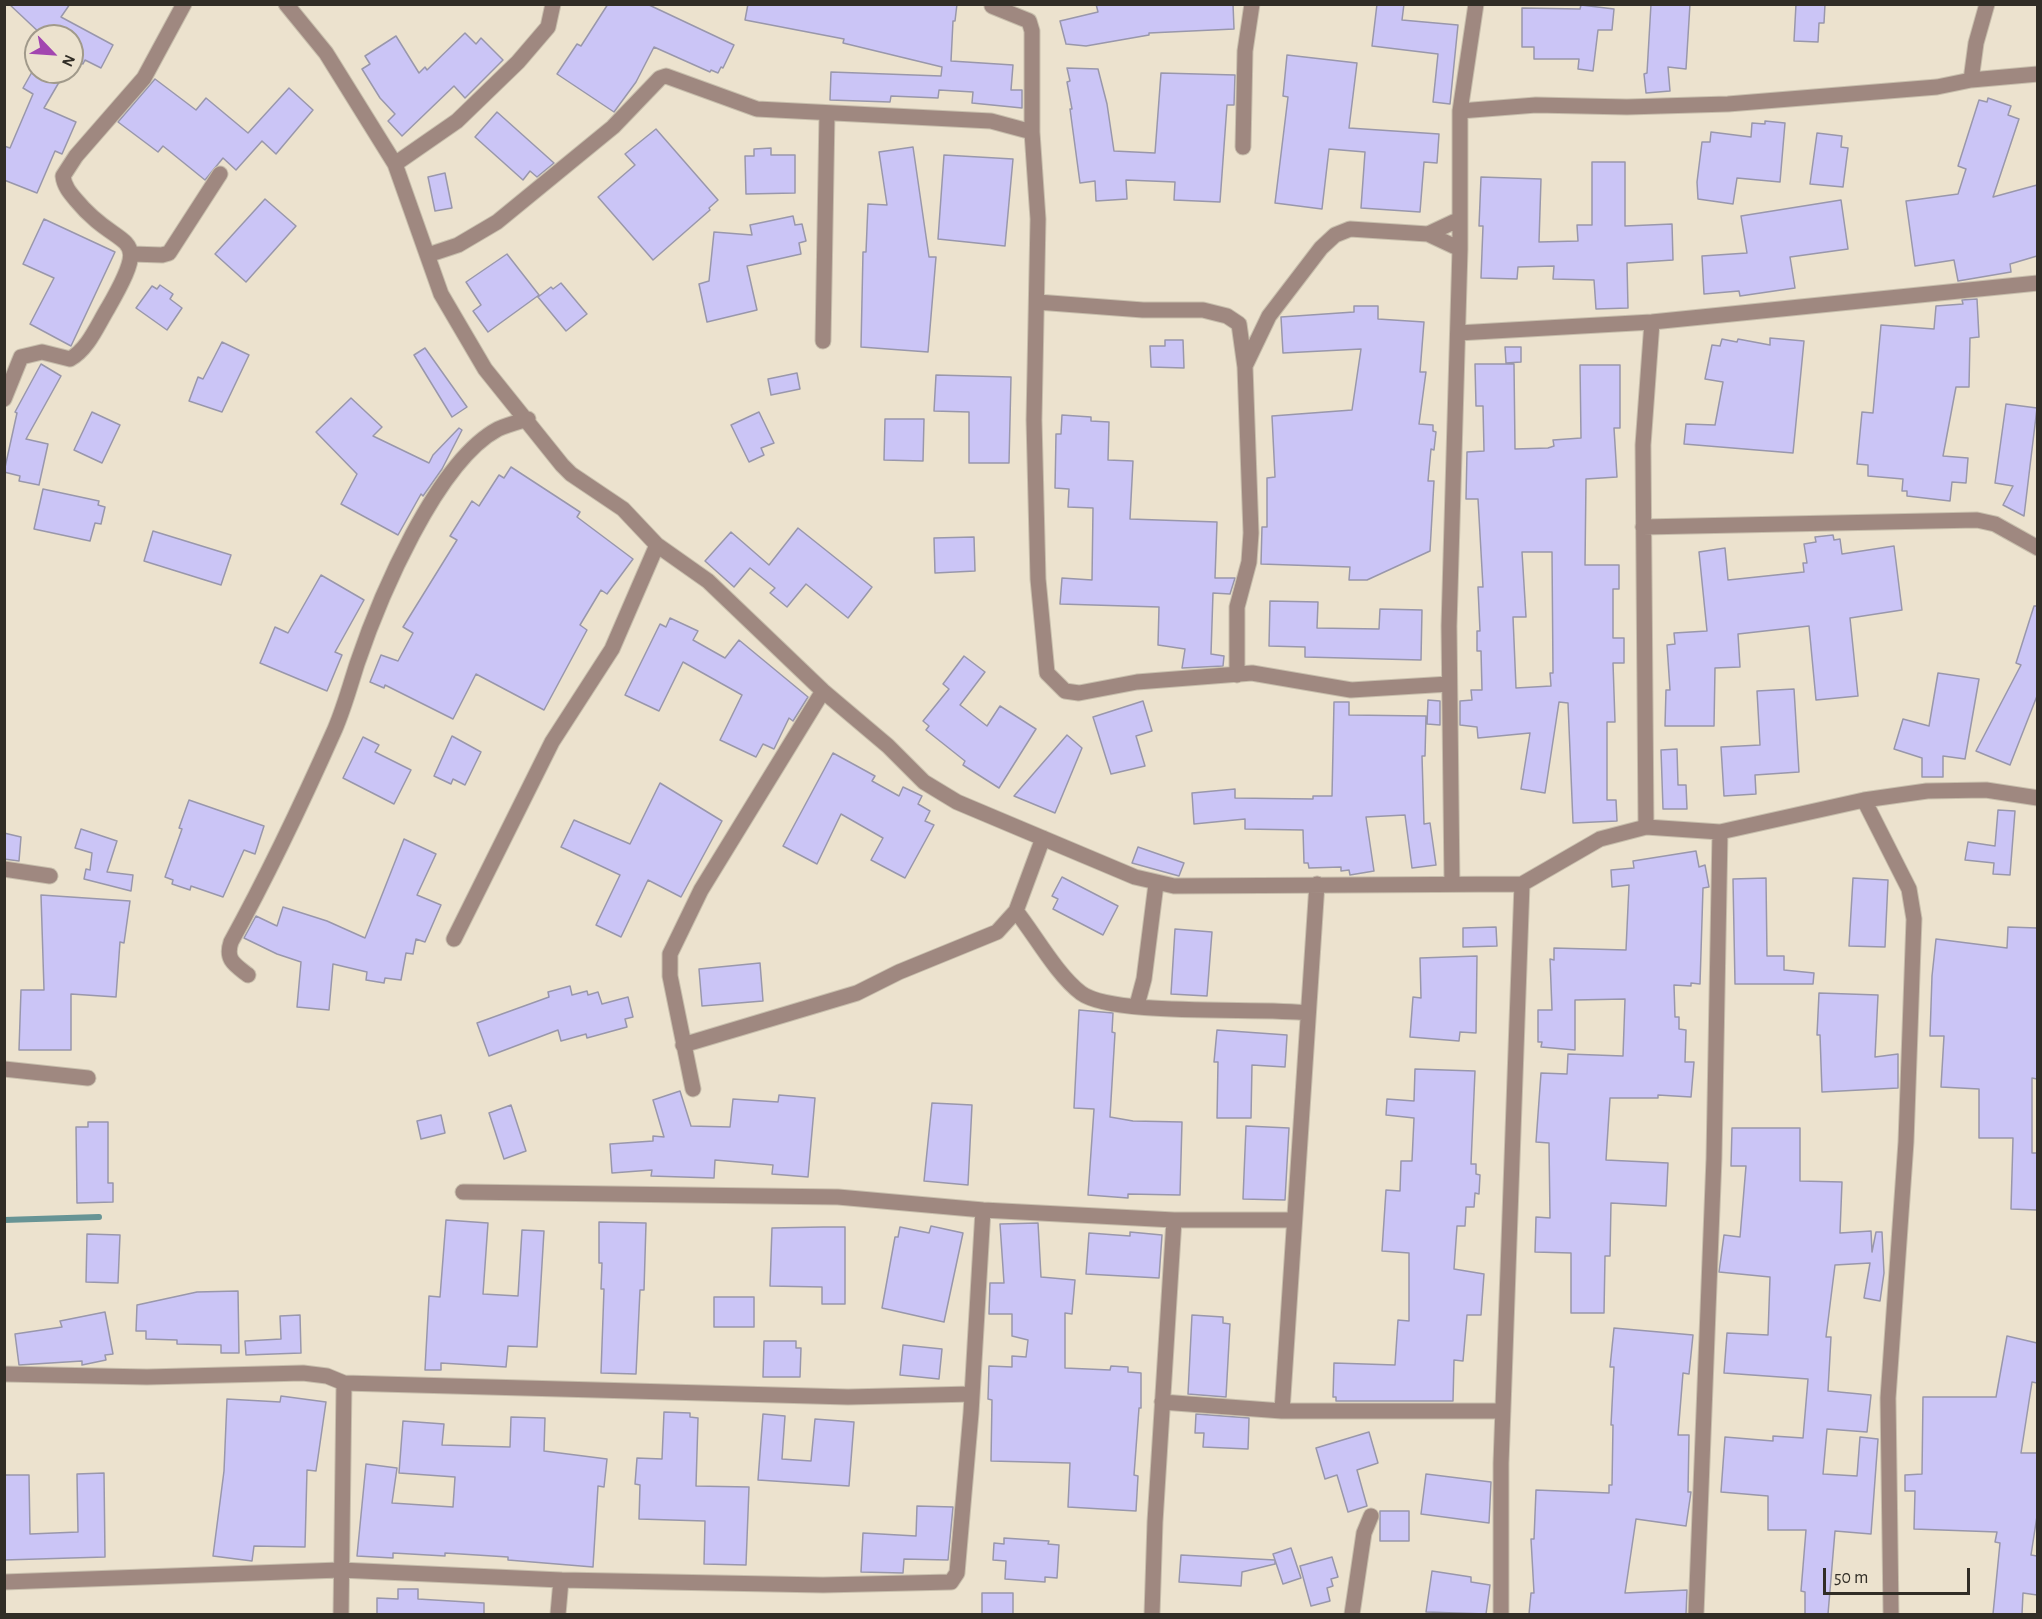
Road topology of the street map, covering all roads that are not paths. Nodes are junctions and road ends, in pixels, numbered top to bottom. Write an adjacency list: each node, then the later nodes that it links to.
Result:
1 (184, 4): 19 (street)
2 (286, 4): 14 (street)
3 (553, 4): 14 (street)
4 (1252, 4): 13 (street)
5 (1476, 4): 10 (street)
6 (1987, 4): 9 (street)
7 (992, 6): 12 (street)
8 (2037, 74): 9 (street)
9 (1971, 80): 10 (street)
10 (1460, 111): 16 (street)
11 (827, 114): 12 (street); 20 (street); 25 (street)
12 (1032, 132): 22 (street)
13 (1243, 147)
14 (395, 164): 20 (street)
15 (220, 174): 19 (street)
16 (1461, 219): 17 (street); 18 (street)
17 (1428, 234): 18 (street); 26 (street)
18 (1460, 249): 24 (street)
19 (132, 254): 27 (street)
20 (428, 255): 28 (street)
21 (2037, 283): 23 (street)
22 (1037, 302): 26 (street); 32 (street)
23 (1652, 322): 24 (street); 29 (street)
24 (1458, 333): 33 (street)
25 (823, 341)
26 (1245, 367): 32 (street)
27 (4, 399)
28 (528, 419): 30 (street); 48 (street)
29 (1643, 527): 31 (street); 37 (street)
30 (657, 545): 34 (street); 47 (street)
31 (2037, 548)
32 (1237, 675): 33 (street)
33 (1449, 684): 44 (street)
34 (823, 691): 39 (street); 51 (street)
35 (2037, 798): 36 (street)
36 (1864, 800): 38 (street); 75 (street)
37 (1646, 827): 38 (street); 45 (street)
38 (1720, 832): 74 (street)
39 (1043, 838): 42 (street); 46 (street)
40 (4, 869): 41 (street)
41 (50, 876)
42 (1156, 884): 43 (street); 49 (street)
43 (1317, 884): 44 (street); 50 (street)
44 (1452, 884): 45 (street)
45 (1522, 884): 64 (street)
46 (1016, 911): 49 (street); 51 (street)
47 (454, 939)
48 (248, 975)
49 (1137, 1005): 50 (street)
50 (1308, 1013): 58 (street)
51 (683, 1046): 54 (street)
52 (4, 1069): 53 (street)
53 (88, 1078)
54 (693, 1089)
55 (463, 1192): 56 (street)
56 (983, 1210): 57 (street); 61 (street)
57 (1174, 1220): 58 (street); 62 (street)
58 (1294, 1220): 63 (street)
59 (4, 1374): 60 (street)
60 (344, 1383): 61 (street); 66 (street)
61 (972, 1394): 67 (street)
62 (1162, 1402): 63 (street); 71 (street)
63 (1282, 1411): 64 (street)
64 (1503, 1411): 73 (street)
65 (1371, 1516): 72 (street)
66 (340, 1570): 67 (street); 68 (street); 69 (street)
67 (561, 1580): 70 (street)
68 (4, 1582)
69 (341, 1614)
70 (558, 1614)
71 (1152, 1614)
72 (1352, 1614)
73 (1501, 1614)
74 (1696, 1614)
75 (1891, 1614)

